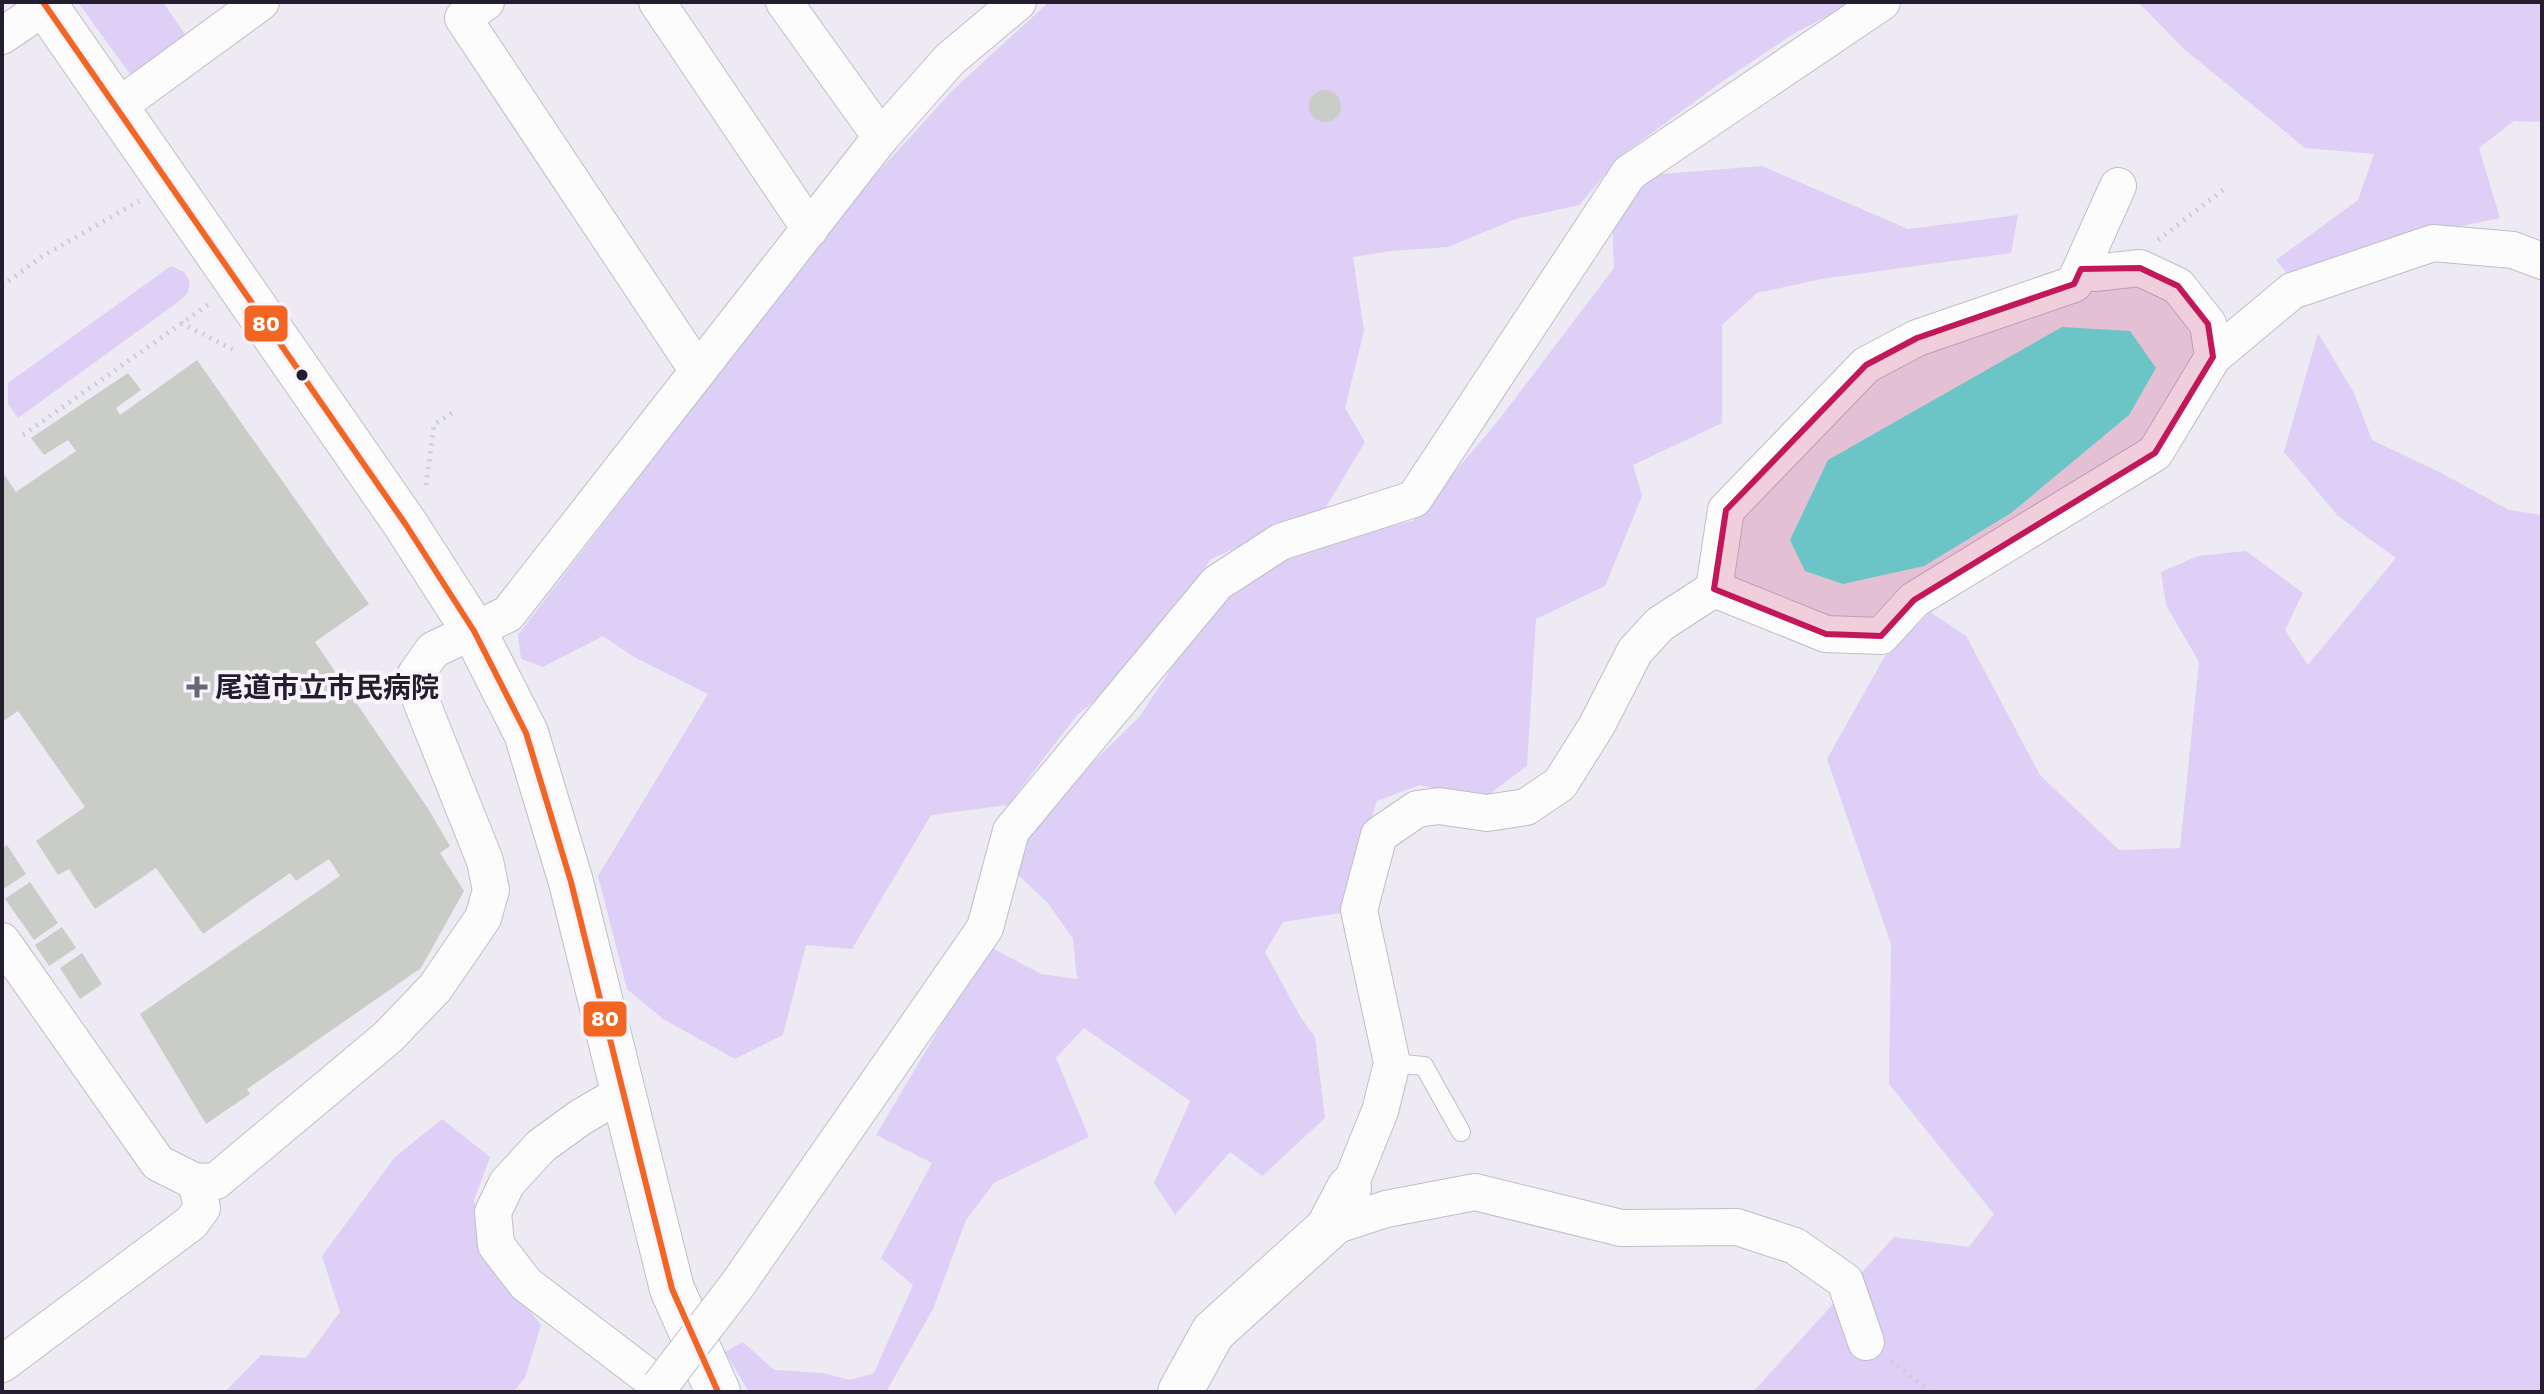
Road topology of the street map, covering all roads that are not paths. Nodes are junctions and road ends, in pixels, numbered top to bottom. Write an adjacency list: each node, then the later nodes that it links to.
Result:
1 (261, 2): 9 (street)
2 (486, 2): 16 (street)
3 (657, 2): 12 (street)
4 (784, 2): 10 (street)
5 (1018, 2): 10 (street)
6 (1882, 2): 28 (street, bridge)
7 (44, 4): 8 (street); 9 (street)
8 (2, 36)
9 (116, 108): 18 (street)
10 (881, 137): 12 (street)
11 (2118, 186): 14 (street)
12 (810, 229): 16 (street)
13 (2542, 261): 15 (street)
14 (2081, 269): 15 (street); 17 (street)
15 (2213, 357): 17 (street)
16 (698, 371): 18 (street)
17 (1714, 589): 20 (street)
18 (474, 631): 21 (street); 23 (street)
19 (2, 941): 23 (street)
20 (1392, 1063): 22 (lane); 24 (street)
21 (624, 1092): 28 (street); 29 (street)
22 (1461, 1132)
23 (196, 1182): 27 (street)
24 (1349, 1188): 25 (street)
25 (1328, 1228): 26 (street); 30 (street)
26 (1866, 1342)
27 (2, 1364)
28 (658, 1389)
29 (718, 1392)
30 (1180, 1392)

